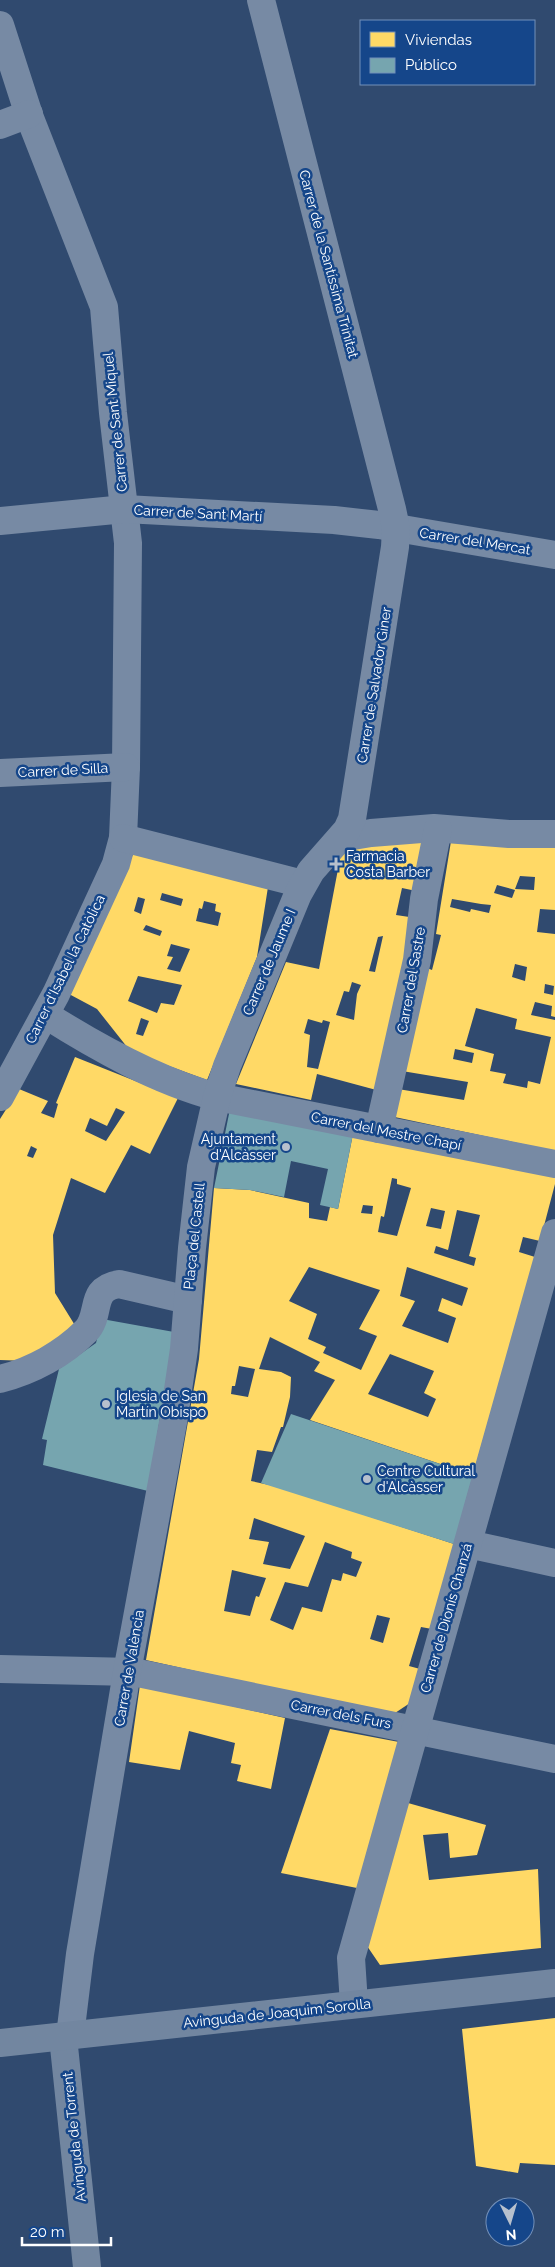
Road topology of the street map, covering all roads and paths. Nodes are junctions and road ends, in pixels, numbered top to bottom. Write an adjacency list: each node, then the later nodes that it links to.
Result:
1 (261, 0): 7 (street, Carrer de la Santíssima Trinitat)
2 (0, 25): 3 (street, Carrer de Sant Miquel)
3 (29, 114): 4 (street); 5 (street, Carrer de Sant Miquel)
4 (0, 125)
5 (125, 509): 6 (street, Carrer de Sant Martí); 7 (street, Carrer de Sant Martí); 9 (street, Carrer de Sant Miquel)
6 (0, 521)
7 (396, 528): 8 (street, Carrer del Mercat); 14 (street, Carrer de Salvador Giner)
8 (555, 555)
9 (126, 767): 10 (street, Carrer de Silla); 13 (street, Carrer de Sant Miquel)
10 (0, 774)
11 (438, 829): 12 (street); 14 (street); 19 (street, Carrer del Sastre)
12 (555, 834)
13 (123, 838): 15 (street); 16 (street, Carrer d'Isabel la Catòlica)
14 (341, 838): 15 (street, Carrer de Jaume I)
15 (304, 884): 18 (street, Carrer de Jaume I)
16 (46, 1015): 17 (street, Carrer d'Isabel la Catòlica); 18 (street, Carrer del Mestre Chapí)
17 (0, 1097)
18 (217, 1097): 19 (street, Carrer del Mestre Chapí); 22 (street, Plaça del Castell)
19 (379, 1129): 20 (street, Carrer del Mestre Chapí)
20 (555, 1164)
21 (555, 1233): 24 (street, Carrer de Dionís Chanzá)
22 (188, 1300): 23 (street, Plaça del Castell); 27 (street, Carrer de València)
23 (0, 1379)
24 (468, 1544): 25 (street); 28 (street, Carrer de Dionís Chanzá)
25 (555, 1564)
26 (0, 1669): 27 (street, Carrer dels Furs)
27 (127, 1672): 28 (street, Carrer dels Furs); 32 (street, Carrer de València)
28 (414, 1729): 29 (street, Carrer dels Furs); 31 (street, Carrer de Dionís Chanzá)
29 (555, 1759)
30 (555, 1983): 31 (street, Avinguda de Joaquim Sorolla)
31 (354, 2004): 32 (street, Avinguda de Joaquim Sorolla)
32 (67, 2036): 33 (street, Avinguda de Joaquim Sorolla); 34 (street, Avinguda de Torrent)
33 (0, 2043)
34 (87, 2267)

